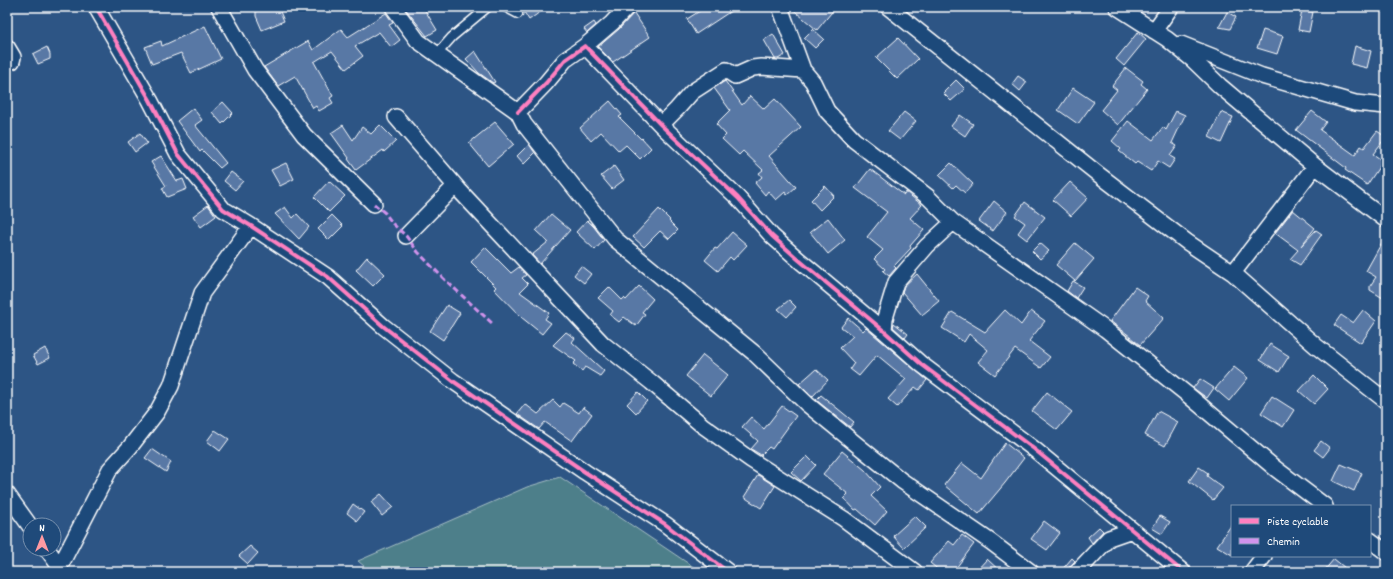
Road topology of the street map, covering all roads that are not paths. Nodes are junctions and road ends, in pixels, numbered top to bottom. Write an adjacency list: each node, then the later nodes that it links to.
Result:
1 (96, 7): 27 (street)
2 (219, 7): 24 (street)
3 (393, 7): 15 (street)
4 (488, 7): 15 (lane)
5 (505, 7): 11 (lane)
6 (627, 7): 13 (street)
7 (780, 7): 17 (street)
8 (888, 7): 29 (street)
9 (1117, 7): 12 (street)
10 (1171, 7): 12 (street)
11 (518, 14)
12 (1161, 35): 18 (street); 22 (street)
13 (585, 46): 19 (street); 21 (street)
14 (7, 47): 16 (street)
15 (437, 54): 19 (street)
16 (7, 63)
17 (803, 70): 21 (street); 26 (street)
18 (1386, 106)
19 (518, 112): 44 (street)
20 (396, 117): 23 (street)
21 (661, 125): 30 (street)
22 (1315, 166): 25 (street); 29 (street)
23 (455, 186): 28 (street); 43 (street)
24 (374, 204)
25 (1386, 220)
26 (954, 222): 30 (street); 33 (street)
27 (251, 226): 41 (street); 42 (street)
28 (406, 236)
29 (1233, 273): 31 (street)
30 (884, 331): 36 (street)
31 (1386, 401)
32 (7, 494): 35 (street)
33 (1308, 501): 34 (street)
34 (1322, 505)
35 (24, 517)
36 (1132, 530): 45 (street); 46 (street)
37 (1371, 541): 38 (street)
38 (1386, 552)
39 (51, 557): 41 (street)
40 (1263, 557): 47 (street)
41 (58, 569)
42 (728, 572)
43 (915, 572)
44 (1031, 572)
45 (1077, 572)
46 (1183, 572)
47 (1252, 572)

